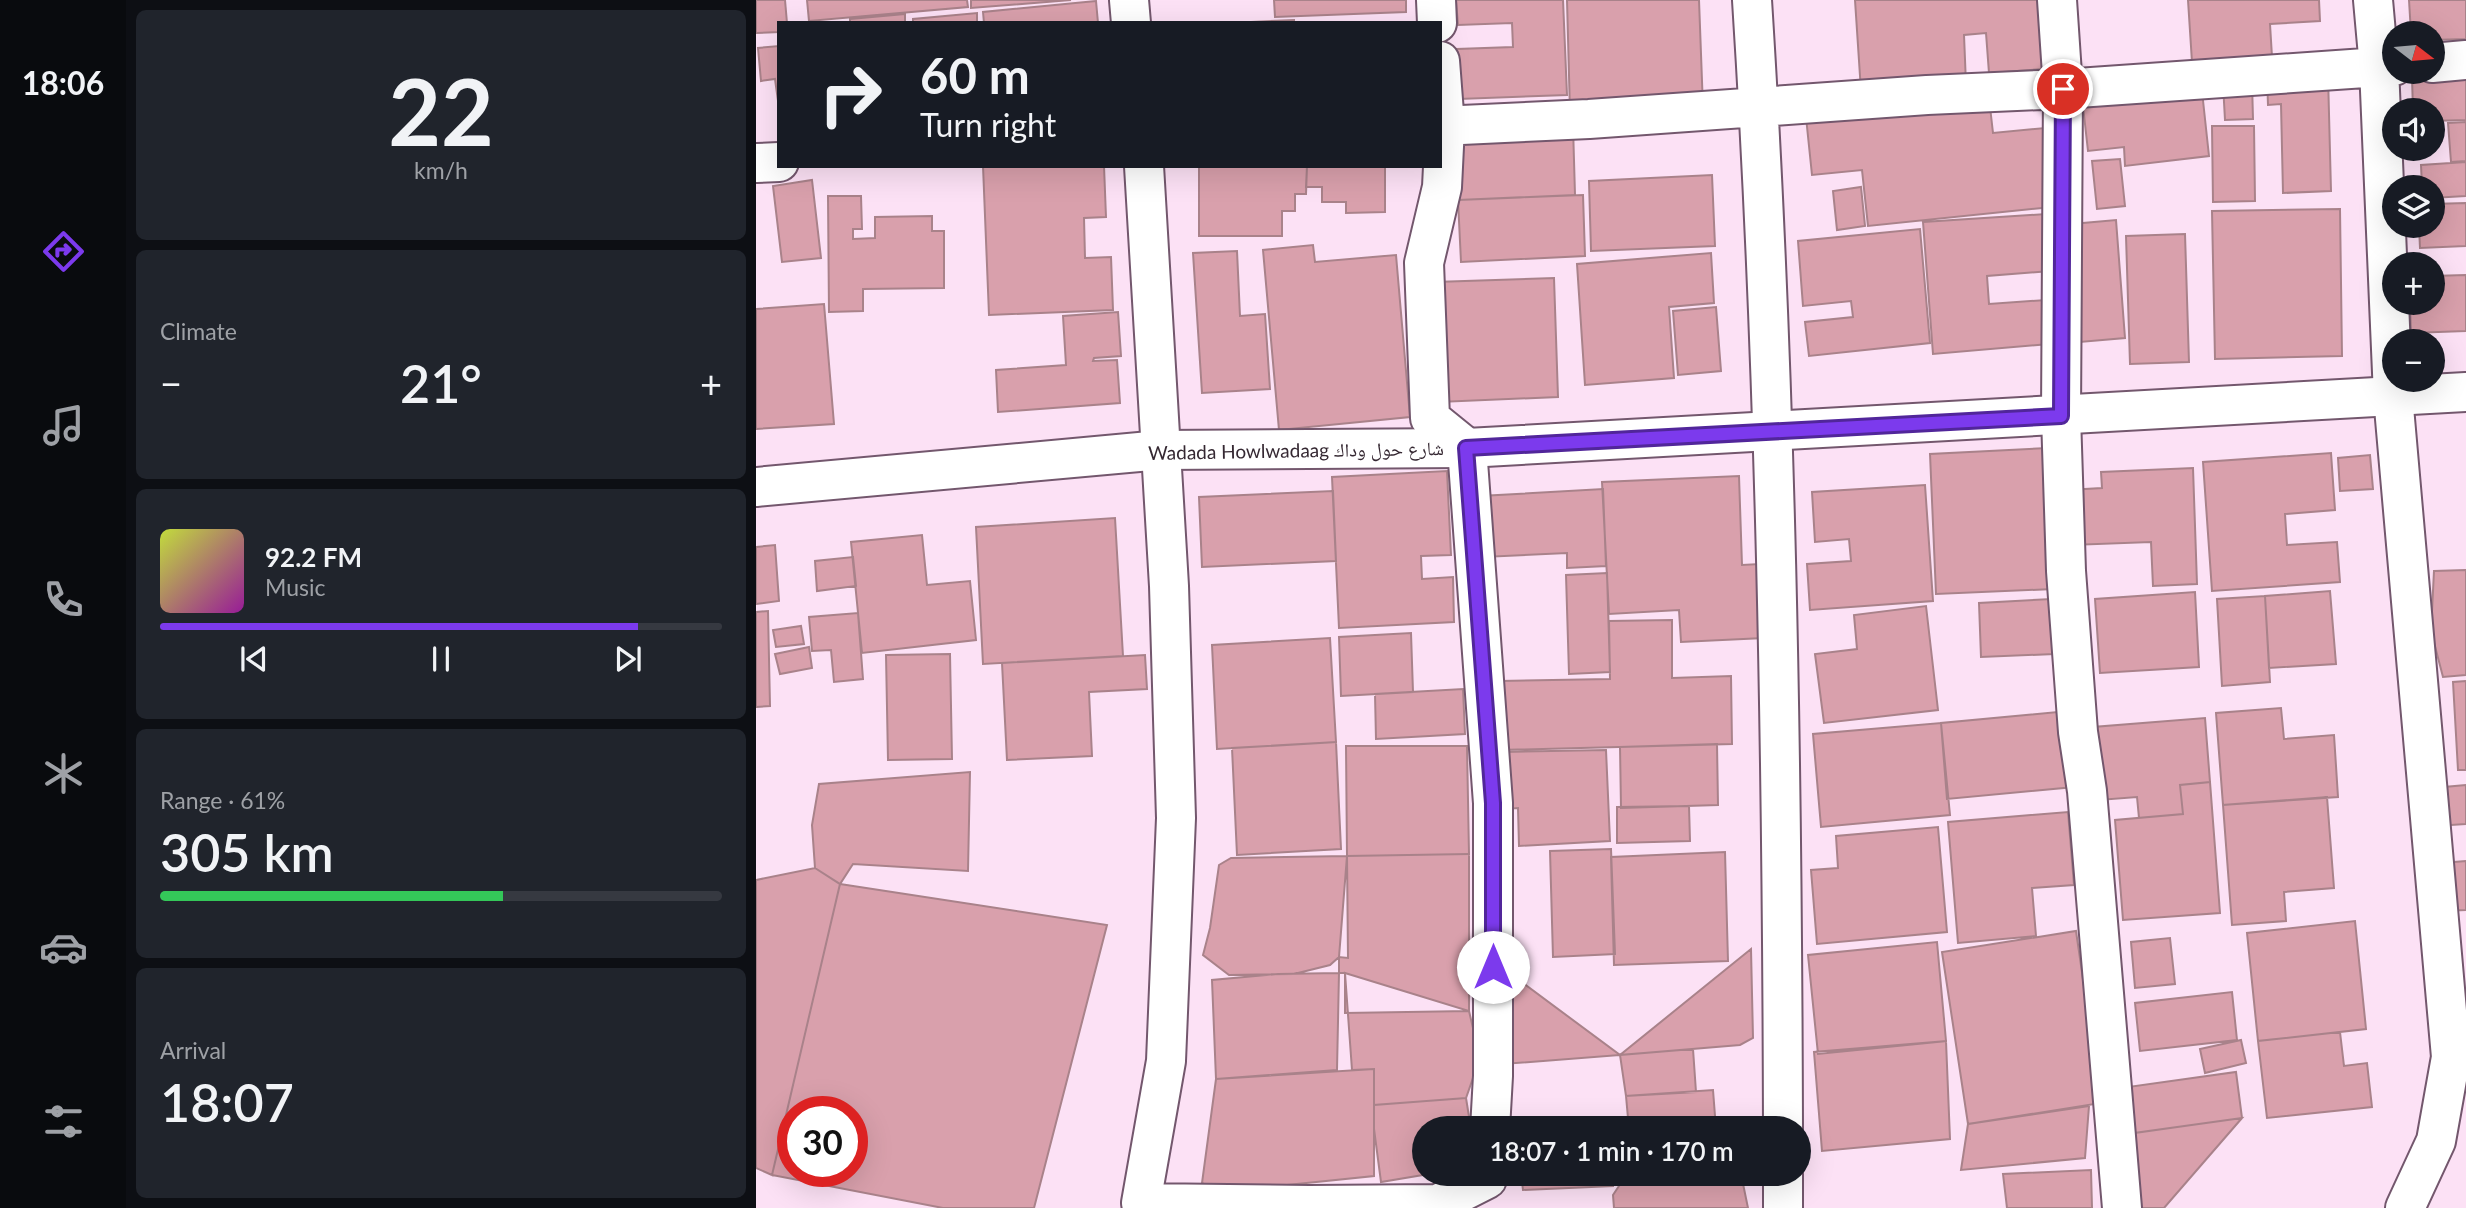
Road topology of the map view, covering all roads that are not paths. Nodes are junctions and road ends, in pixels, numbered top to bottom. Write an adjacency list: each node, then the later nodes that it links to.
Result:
1 (1129, 0): 6 (street)
2 (1436, 0): 7 (street)
3 (1752, 0): 15 (street)
4 (2057, 0): 13 (street)
5 (2373, 0): 8 (street)
6 (1131, 21)
7 (1437, 21)
8 (2382, 46)
9 (2466, 60): 10 (street)
10 (2445, 62)
11 (2382, 66): 13 (street)
12 (2386, 84): 21 (street)
13 (2063, 89): 15 (street); 22 (street)
14 (1442, 104): 16 (street)
15 (1759, 106): 16 (street); 23 (street)
16 (1443, 126): 24 (street)
17 (777, 162): 18 (street)
18 (756, 163)
19 (1144, 168): 25 (street)
20 (2466, 392): 21 (street, Wadada Howlwadaag شارع حول وداك)
21 (2393, 396): 22 (street, Wadada Howlwadaag شارع حول وداك); 27 (street)
22 (2061, 416): 23 (street, Wadada Howlwadaag شارع حول وداك); 33 (street)
23 (1773, 430): 24 (street, Wadada Howlwadaag شارع حول وداك); 29 (street)
24 (1466, 448): 25 (street, Wadada Howlwadaag شارع حول وداك); 28 (street)
25 (1161, 450): 26 (street, Wadada Howlwadaag شارع حول وداك); 30 (street)
26 (756, 487)
27 (2458, 1056): 34 (street)
28 (1491, 1116)
29 (1783, 1116)
30 (1471, 1186)
31 (1783, 1186): 32 (street)
32 (1783, 1208)
33 (2122, 1208)
34 (2405, 1208)

